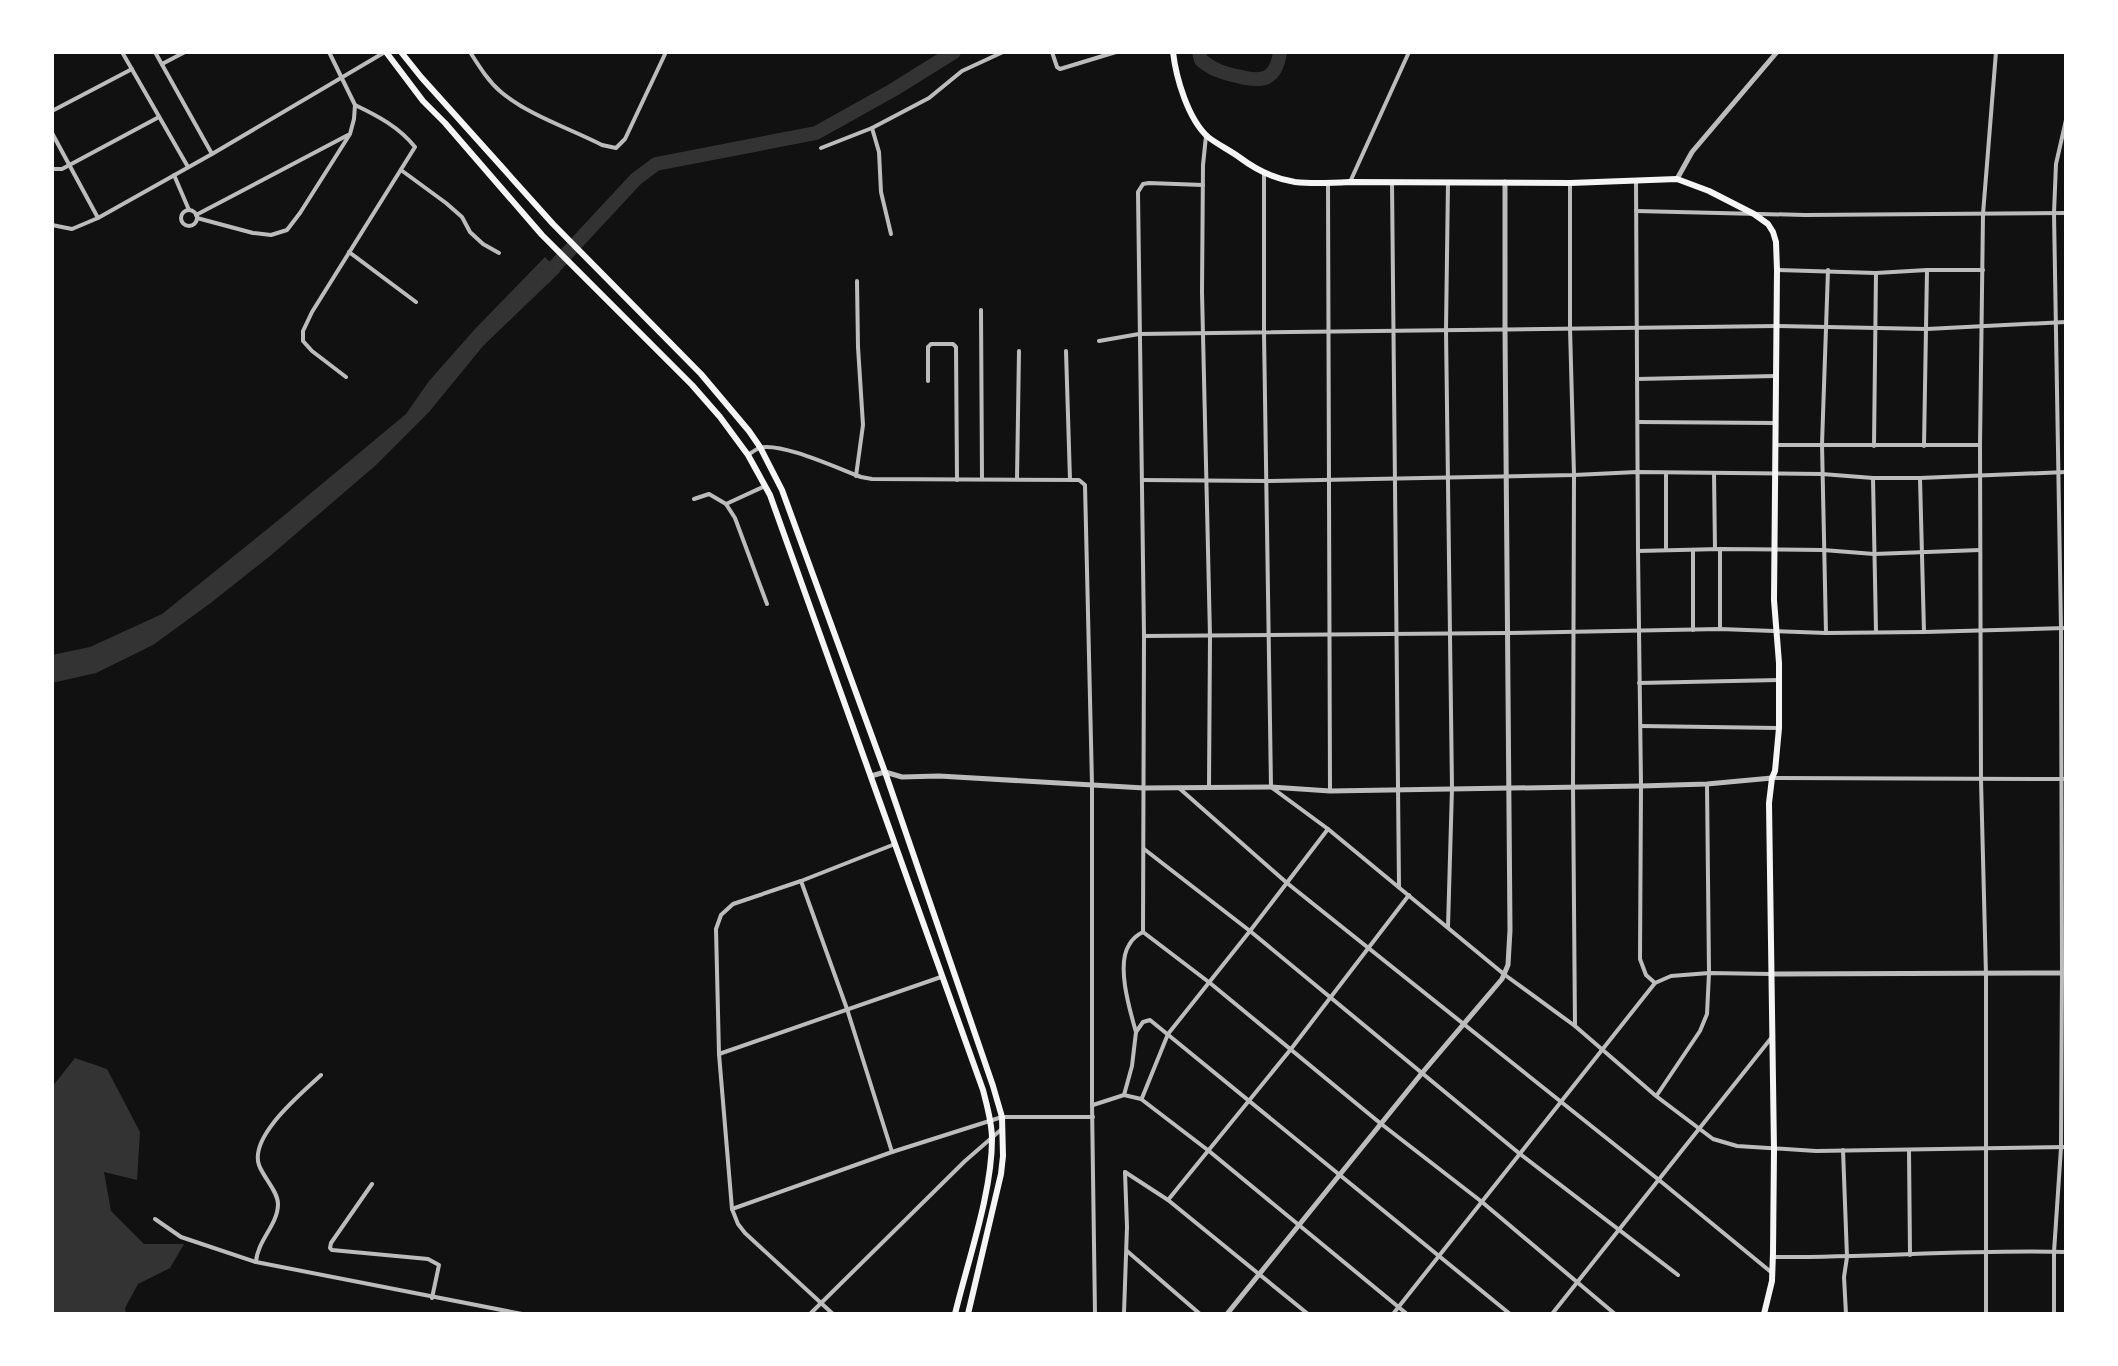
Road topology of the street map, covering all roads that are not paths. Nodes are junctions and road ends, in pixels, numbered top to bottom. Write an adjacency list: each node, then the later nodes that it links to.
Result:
1 (122, 52): 18 (street)
2 (155, 52): 17 (street)
3 (185, 52): 17 (street)
4 (329, 52): 19 (street)
5 (385, 52): 19 (street); 96 (main road)
6 (401, 52): 95 (main road)
7 (470, 52): 8 (street)
8 (667, 52): 9 (street)
9 (678, 52)
10 (1003, 52): 24 (street)
11 (1052, 52): 12 (street)
12 (1116, 52)
13 (1173, 52): 27 (main road)
14 (1409, 52): 38 (street)
15 (1777, 52): 36 (street)
16 (1996, 52): 50 (street)
17 (162, 64): 29 (street)
18 (132, 69): 21 (street); 22 (street)
19 (341, 78): 20 (street); 29 (street)
20 (355, 105): 26 (street); 33 (street)
21 (52, 111)
22 (159, 117): 30 (street); 31 (street)
23 (2066, 120): 47 (street)
24 (872, 128): 28 (street); 54 (street)
25 (52, 133): 30 (street)
26 (350, 134): 51 (street); 51 (street)
27 (1206, 136): 34 (main road); 44 (street)
28 (821, 148)
29 (212, 154): 31 (street)
30 (70, 165): 32 (street); 52 (street)
31 (188, 167): 35 (street)
32 (52, 169)
33 (401, 170): 55 (street); 56 (street)
34 (1264, 173): 43 (main road); 78 (street)
35 (174, 175): 45 (street); 52 (street)
36 (1677, 179): 37 (main road); 49 (main road)
37 (1636, 181): 42 (main road); 46 (street)
38 (1350, 182): 39 (main road); 43 (main road)
39 (1392, 182): 40 (main road); 76 (street)
40 (1448, 182): 41 (main road); 74 (street)
41 (1505, 182): 42 (main road); 75 (street)
42 (1570, 183): 70 (street)
43 (1328, 184): 77 (street)
44 (1203, 185): 79 (street); 80 (street)
45 (189, 210): 51 (street); 51 (street)
46 (1636, 211): 49 (street); 71 (street)
47 (2054, 213): 48 (street); 50 (street); 65 (street)
48 (2066, 213)
49 (1754, 214): 50 (street); 57 (main road)
50 (1983, 214): 60 (street)
51 (196, 217)
52 (98, 218): 53 (street)
53 (52, 225)
54 (891, 234)
55 (349, 252): 63 (street); 85 (street)
56 (499, 253)
57 (1777, 270): 58 (street); 67 (main road)
58 (1828, 270): 61 (street); 68 (street)
59 (1927, 270): 60 (street); 61 (street); 73 (street)
60 (1983, 270): 69 (street)
61 (1876, 273): 72 (street)
62 (857, 281): 106 (street)
63 (416, 302)
64 (981, 310): 112 (street)
65 (2055, 322): 66 (street); 69 (street); 98 (street)
66 (2066, 322)
67 (1776, 326): 68 (street); 71 (street); 84 (main road)
68 (1826, 326): 72 (street); 90 (street)
69 (1982, 327): 73 (street); 92 (street)
70 (1570, 328): 71 (street); 75 (street); 104 (street)
71 (1636, 328): 86 (street)
72 (1876, 329): 73 (street); 93 (street)
73 (1927, 329): 94 (street)
74 (1446, 330): 75 (street); 76 (street); 107 (street)
75 (1505, 330): 108 (street)
76 (1394, 331): 77 (street); 109 (street)
77 (1327, 332): 78 (street); 114 (street)
78 (1264, 333): 80 (street); 119 (street)
79 (1139, 334): 80 (street); 81 (street); 117 (street)
80 (1203, 334): 118 (street)
81 (1099, 341)
82 (1019, 351): 113 (street)
83 (1066, 351): 116 (street)
84 (1776, 376): 86 (street); 89 (main road)
85 (346, 377)
86 (1637, 379): 88 (street)
87 (928, 381): 115 (street)
88 (1638, 422): 89 (street); 97 (street)
89 (1774, 423): 91 (main road)
90 (1822, 444): 91 (street); 93 (street); 103 (street)
91 (1774, 445): 102 (main road)
92 (1980, 445): 94 (street); 105 (street)
93 (1874, 446): 94 (street)
94 (1924, 446)
95 (760, 447): 96 (street); 106 (street); 154 (main road)
96 (748, 455): 120 (main road)
97 (1637, 472): 100 (street); 104 (street); 129 (street)
98 (2058, 472): 99 (street); 105 (street); 133 (street)
99 (2066, 472)
100 (1666, 473): 101 (street); 124 (street)
101 (1714, 473): 102 (street); 123 (street)
102 (1774, 474): 103 (street); 126 (main road)
103 (1822, 474): 110 (street); 127 (street)
104 (1574, 475): 108 (street); 139 (street)
105 (1980, 475): 111 (street); 128 (street)
106 (856, 476): 115 (street)
107 (1448, 477): 108 (street); 109 (street); 142 (street)
108 (1506, 477): 143 (street)
109 (1396, 478): 114 (street); 147 (street)
110 (1873, 478): 111 (street); 131 (street)
111 (1920, 478): 130 (street)
112 (982, 479): 113 (street); 115 (street)
113 (1017, 479): 116 (street)
114 (1328, 479): 119 (street); 146 (street)
115 (957, 480)
116 (1070, 480): 159 (street)
117 (1143, 480): 118 (street); 148 (street)
118 (1205, 480): 119 (street); 149 (street)
119 (1266, 481): 145 (street)
120 (765, 486): 122 (street); 155 (main road)
121 (694, 499): 122 (street)
122 (726, 504): 132 (street)
123 (1717, 549): 125 (street); 126 (street); 134 (street)
124 (1666, 550): 125 (street); 129 (street)
125 (1693, 550): 137 (street)
126 (1774, 550): 127 (street); 138 (main road)
127 (1823, 550): 131 (street); 144 (street)
128 (1980, 550): 130 (street); 135 (street)
129 (1638, 551): 136 (street)
130 (1921, 552): 131 (street); 141 (street)
131 (1874, 554): 140 (street)
132 (767, 604)
133 (2063, 628): 135 (street); 157 (street)
134 (1720, 629): 137 (street); 138 (street)
135 (1982, 629): 141 (street); 158 (street)
136 (1640, 630): 137 (street); 139 (street); 151 (street)
137 (1693, 630)
138 (1775, 630): 144 (street); 150 (main road)
139 (1574, 631): 143 (street); 161 (street)
140 (1876, 631): 141 (street); 144 (street)
141 (1924, 632)
142 (1451, 633): 143 (street); 147 (street); 167 (street)
143 (1508, 633): 169 (street)
144 (1826, 633)
145 (1269, 634): 146 (street); 149 (street); 163 (street)
146 (1329, 634): 147 (street); 170 (street)
147 (1397, 634): 168 (street)
148 (1144, 636): 149 (street); 164 (street)
149 (1210, 636): 166 (street)
150 (1779, 680): 151 (street); 153 (main road)
151 (1639, 683): 152 (street)
152 (1641, 726): 153 (street); 162 (street)
153 (1779, 728): 156 (main road)
154 (885, 772): 155 (street); 159 (street); 208 (main road)
155 (871, 776): 172 (main road)
156 (1772, 778): 158 (street); 160 (street); 184 (main road)
157 (2064, 779): 158 (street); 183 (street)
158 (1981, 780): 186 (street)
159 (1092, 784): 164 (street); 207 (street)
160 (1707, 784): 162 (street); 182 (street)
161 (1573, 786): 162 (street); 169 (street); 193 (street)
162 (1641, 786): 189 (street)
163 (1271, 787): 166 (street); 170 (street); 171 (street)
164 (1144, 788): 165 (street); 173 (street)
165 (1179, 788): 166 (street); 175 (street)
166 (1209, 788)
167 (1452, 788): 168 (street); 169 (street); 178 (street)
168 (1399, 789): 170 (street); 176 (street)
169 (1509, 789): 185 (street)
170 (1330, 791)
171 (1328, 829): 175 (street); 176 (street)
172 (895, 844): 174 (street); 187 (main road)
173 (1144, 849): 179 (street); 180 (street)
174 (801, 881): 191 (street); 199 (street)
175 (1287, 883): 179 (street); 181 (street)
176 (1399, 887): 177 (street)
177 (1409, 895): 178 (street); 181 (street)
178 (1448, 927): 185 (street)
179 (1250, 931): 188 (street); 190 (street)
180 (1143, 932): 188 (street); 194 (street)
181 (1369, 947): 190 (street); 192 (street)
182 (1709, 973): 184 (street); 189 (street); 203 (street)
183 (2064, 973): 186 (street); 215 (street)
184 (1771, 974): 186 (street); 196 (main road)
185 (1505, 975): 192 (street); 193 (street)
186 (1986, 975): 219 (street)
187 (941, 977): 191 (street); 210 (main road)
188 (1210, 983): 195 (street); 197 (street)
189 (1655, 983): 198 (street)
190 (1331, 998): 197 (street); 200 (street)
191 (847, 1009): 199 (street); 221 (street)
192 (1463, 1025): 200 (street); 206 (street)
193 (1575, 1026): 198 (street)
194 (1136, 1032): 195 (street); 202 (street)
195 (1168, 1034): 204 (street); 205 (street)
196 (1773, 1037): 213 (street); 216 (main road)
197 (1291, 1049): 205 (street); 211 (street)
198 (1603, 1051): 203 (street); 206 (street)
199 (719, 1054): 228 (street)
200 (1422, 1073): 211 (street); 222 (street)
201 (321, 1075): 240 (street)
202 (1124, 1095): 204 (street); 207 (street)
203 (1656, 1096): 213 (street)
204 (1141, 1099): 220 (street)
205 (1249, 1101): 220 (street); 223 (street)
206 (1562, 1102): 222 (street); 224 (street)
207 (1092, 1105): 209 (street)
208 (1002, 1117): 209 (street); 210 (street); 212 (main road)
209 (1093, 1117): 254 (street)
210 (990, 1120): 214 (main road); 221 (street)
211 (1380, 1123): 223 (street); 227 (street)
212 (1003, 1128): 214 (street); 253 (main road)
213 (1699, 1129): 216 (street); 224 (street)
214 (992, 1137): 246 (street); 252 (main road)
215 (2064, 1148): 219 (street); 234 (street)
216 (1774, 1150): 217 (street); 238 (main road)
217 (1843, 1150): 218 (street); 239 (street)
218 (1909, 1150): 219 (street); 236 (street)
219 (1986, 1150): 233 (street)
220 (1209, 1151): 226 (street); 230 (street)
221 (892, 1152): 228 (street)
222 (1520, 1154): 227 (street); 231 (street)
223 (1340, 1174): 230 (street); 237 (street)
224 (1659, 1180): 231 (street); 242 (street)
225 (372, 1184): 245 (street)
226 (1168, 1200): 232 (street); 241 (street)
227 (1482, 1202): 237 (street); 244 (street)
228 (732, 1209): 246 (street)
229 (155, 1219): 240 (street)
230 (1300, 1224): 241 (street); 247 (street)
231 (1618, 1231): 243 (street); 244 (street)
232 (1127, 1251): 248 (street); 255 (street)
233 (1986, 1251): 234 (street); 236 (street); 265 (street)
234 (2054, 1252): 235 (street); 266 (street)
235 (2066, 1252)
236 (1910, 1255): 239 (street)
237 (1439, 1257): 247 (street); 260 (street)
238 (1773, 1257): 239 (street); 242 (main road)
239 (1847, 1257): 264 (street)
240 (256, 1262): 245 (street)
241 (1259, 1274): 256 (street); 257 (street)
242 (1773, 1274): 263 (main road)
243 (1678, 1275)
244 (1576, 1284): 261 (street); 262 (street)
245 (432, 1298): 249 (street)
246 (821, 1302): 250 (street); 251 (street)
247 (1399, 1307): 258 (street); 259 (street)
248 (1124, 1313)
249 (522, 1314)
250 (810, 1314)
251 (833, 1314)
252 (955, 1314)
253 (968, 1314)
254 (1095, 1314)
255 (1200, 1314)
256 (1227, 1314)
257 (1308, 1314)
258 (1393, 1314)
259 (1407, 1314)
260 (1510, 1314)
261 (1552, 1314)
262 (1615, 1314)
263 (1764, 1314)
264 (1846, 1314)
265 (1986, 1314)
266 (2054, 1314)

